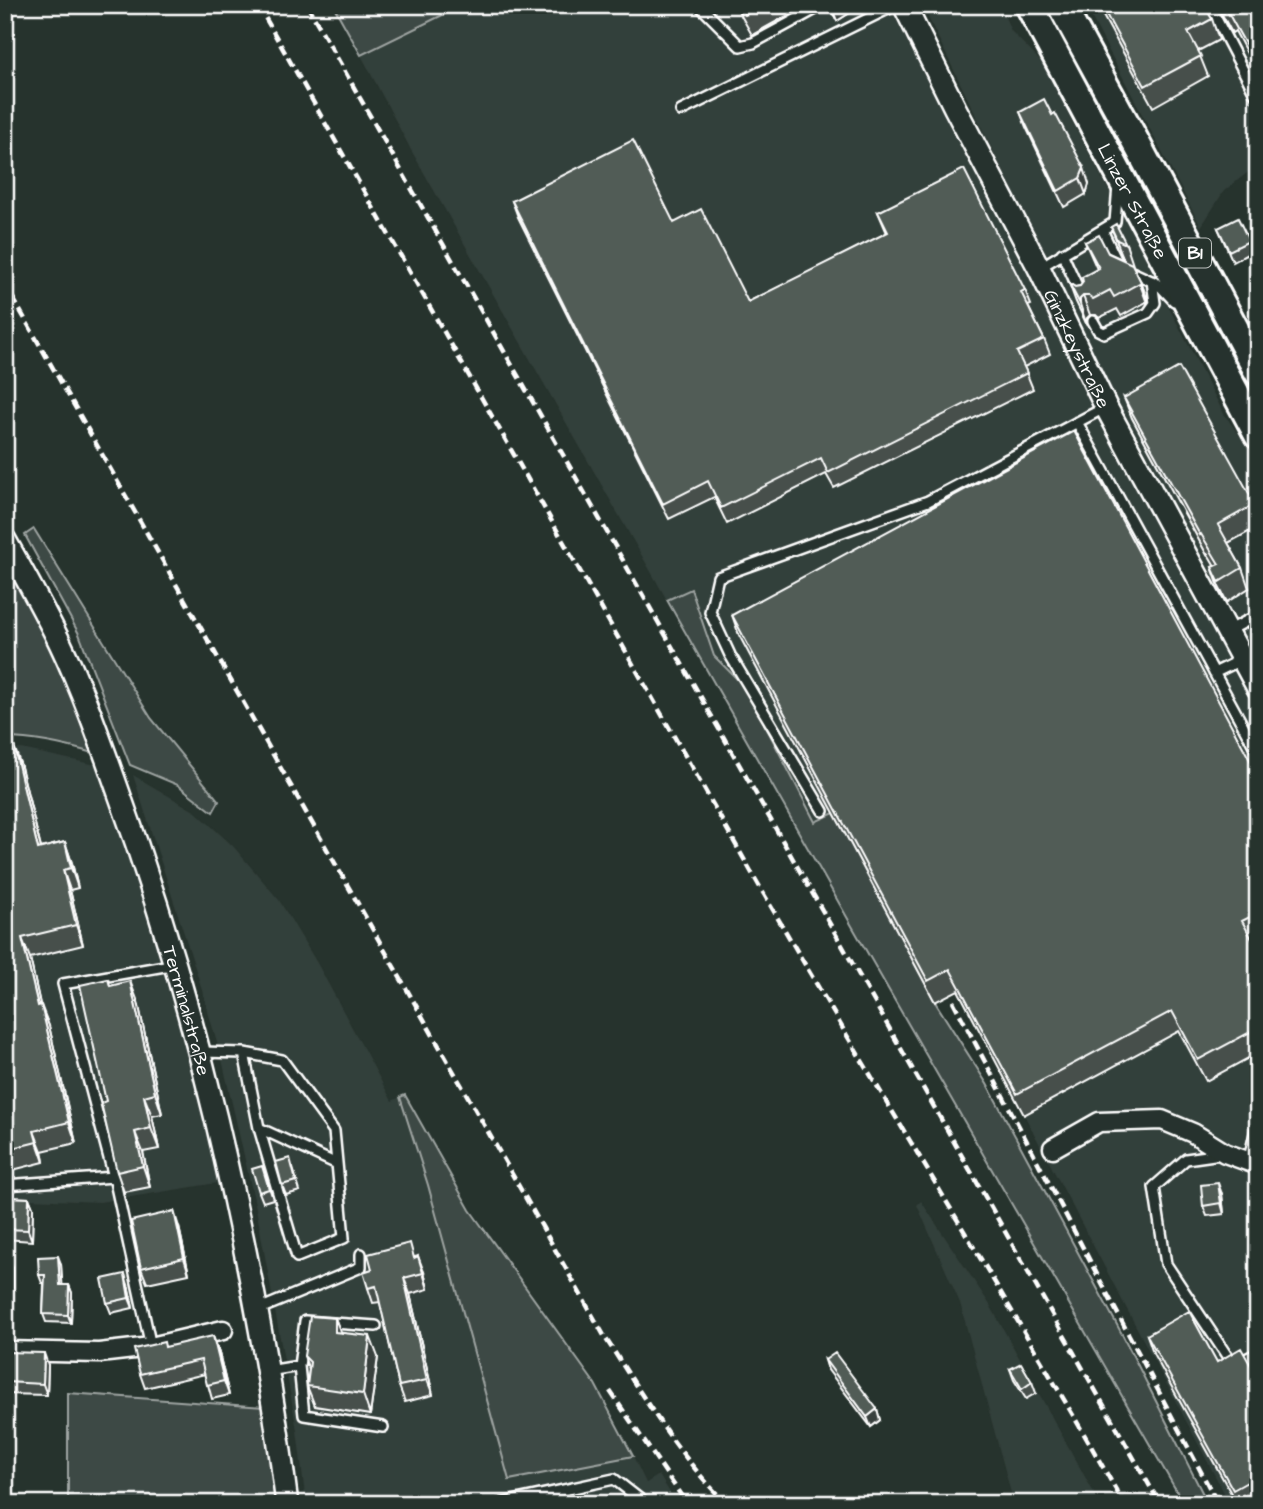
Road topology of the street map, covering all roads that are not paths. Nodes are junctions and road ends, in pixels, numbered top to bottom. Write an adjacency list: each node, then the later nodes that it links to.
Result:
1 (699, 5): 2 (lane)
2 (823, 5)
3 (896, 5): 9 (lane)
4 (904, 5): 13 (street, Ginzkeystraße)
5 (1029, 5): 10 (main road, Linzer Straße / B1)
6 (1060, 5): 18 (main road, Linzer Straße / B1)
7 (1209, 5): 8 (lane)
8 (1258, 99)
9 (681, 111)
10 (1119, 173): 11 (lane); 16 (main road, Linzer Straße / B1)
11 (1102, 230): 12 (lane); 14 (lane)
12 (1062, 253): 13 (lane); 15 (lane)
13 (1039, 268): 19 (street, Ginzkeystraße)
14 (1152, 281): 16 (lane); 17 (lane)
15 (1083, 299)
16 (1190, 307): 21 (main road, Linzer Straße / B1)
17 (1093, 321)
18 (1258, 372)
19 (1105, 407): 20 (lane); 24 (street, Ginzkeystraße)
20 (1077, 422): 26 (lane); 29 (lane)
21 (1258, 435)
22 (5, 540): 30 (street, Terminalstraße)
23 (1258, 615): 24 (lane)
24 (1227, 632): 25 (street, Ginzkeystraße)
25 (1242, 659): 26 (lane); 27 (street, Ginzkeystraße)
26 (1214, 673): 28 (lane)
27 (1258, 688)
28 (1258, 753)
29 (822, 811)
30 (176, 964): 31 (street, Terminalstraße); 39 (lane)
31 (200, 1052): 32 (lane); 42 (street, Terminalstraße)
32 (244, 1052): 33 (lane); 37 (lane)
33 (259, 1128): 37 (lane); 37 (lane)
34 (1258, 1128): 38 (lane)
35 (1053, 1148): 36 (street)
36 (1225, 1153): 38 (street); 47 (lane)
37 (337, 1164)
38 (1253, 1164)
39 (114, 1177): 40 (lane); 45 (lane)
40 (5, 1185)
41 (360, 1254): 42 (lane)
42 (257, 1310): 49 (street, Terminalstraße)
43 (376, 1326): 48 (lane)
44 (223, 1330): 45 (street)
45 (151, 1347): 46 (street)
46 (5, 1352)
47 (1258, 1353)
48 (299, 1366): 49 (lane); 50 (lane)
49 (268, 1371): 51 (street, Terminalstraße)
50 (383, 1427)
51 (288, 1504)
52 (499, 1504): 53 (lane)
53 (646, 1504)

